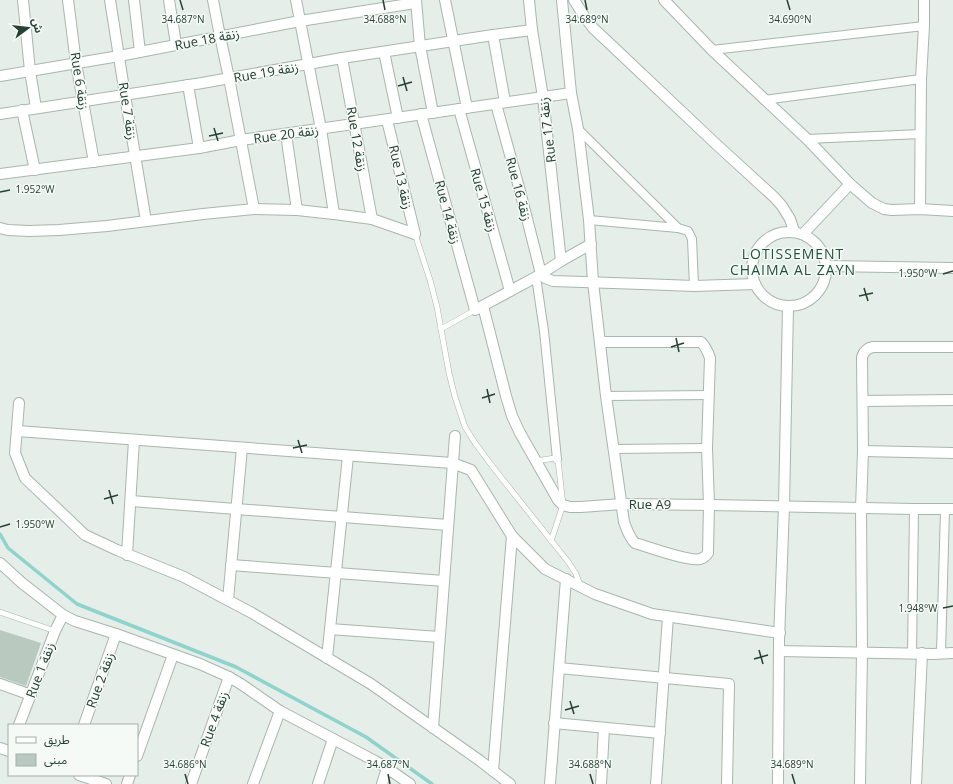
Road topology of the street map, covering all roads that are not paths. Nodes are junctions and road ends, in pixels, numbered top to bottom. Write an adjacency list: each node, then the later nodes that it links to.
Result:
1 (23, 0): 30 (street)
2 (68, 0): 28 (street, Rue 6 زنقة)
3 (110, 0): 26 (street, Rue 7 زنقة)
4 (134, 0): 24 (street)
5 (169, 0): 21 (street)
6 (213, 0): 19 (street)
7 (296, 0): 15 (street)
8 (446, 0): 20 (street, Rue 15 زنقة)
9 (529, 0): 17 (street, Rue 17 زنقة)
10 (562, 0): 35 (street)
11 (574, 0): 72 (street)
12 (664, 0): 23 (street)
13 (924, 0): 16 (street)
14 (415, 2): 15 (street, Rue 18 زنقة); 22 (street)
15 (300, 22): 19 (street, Rue 18 زنقة); 29 (street)
16 (924, 26): 23 (street); 33 (street)
17 (532, 30): 18 (street, Rue 19 زنقة); 37 (street, Rue 17 زنقة)
18 (493, 35): 20 (street, Rue 19 زنقة); 40 (street, Rue 16 زنقة)
19 (220, 36): 21 (street, Rue 18 زنقة); 32 (street)
20 (453, 42): 22 (street, Rue 19 زنقة); 42 (street, Rue 15 زنقة)
21 (176, 44): 24 (street, Rue 18 زنقة)
22 (420, 46): 25 (street, Rue 19 زنقة); 44 (street)
23 (712, 50): 38 (street)
24 (140, 52): 26 (street, Rue 18 زنقة)
25 (384, 52): 27 (street, Rue 19 زنقة); 47 (street)
26 (119, 56): 28 (street, Rue 18 زنقة); 36 (street, Rue 7 زنقة)
27 (342, 58): 29 (street, Rue 19 زنقة); 49 (street, Rue 12 زنقة)
28 (76, 63): 30 (street, Rue 18 زنقة); 39 (street, Rue 6 زنقة)
29 (308, 64): 32 (street, Rue 19 زنقة); 50 (street)
30 (30, 71): 31 (street, Rue 18 زنقة); 41 (street)
31 (0, 76)
32 (229, 78): 34 (street, Rue 19 زنقة); 55 (street)
33 (921, 79): 38 (street); 53 (street)
34 (188, 85): 36 (street, Rue 19 زنقة); 56 (street)
35 (571, 93): 37 (street, Rue 20 زنقة); 51 (street)
36 (124, 95): 39 (street, Rue 19 زنقة); 57 (street, Rue 7 زنقة)
37 (543, 97): 40 (street, Rue 20 زنقة); 75 (street, Rue 17 زنقة)
38 (764, 100): 54 (street)
39 (83, 101): 41 (street, Rue 19 زنقة); 58 (street, Rue 6 زنقة)
40 (500, 103): 42 (street, Rue 20 زنقة); 78 (street, Rue 16 زنقة)
41 (36, 108): 43 (street, Rue 19 زنقة)
42 (463, 108): 44 (street, Rue 20 زنقة); 82 (street, Rue 15 زنقة)
43 (22, 110): 45 (street, Rue 19 زنقة); 59 (street)
44 (433, 113): 46 (street, Rue 20 زنقة)
45 (0, 114)
46 (422, 114): 47 (street, Rue 20 زنقة); 84 (street, Rue 14 زنقة)
47 (398, 118): 48 (street, Rue 20 زنقة)
48 (388, 120): 49 (street, Rue 20 زنقة); 73 (street, Rue 13 زنقة)
49 (354, 124): 50 (street, Rue 20 زنقة); 67 (street, Rue 12 زنقة)
50 (320, 129): 52 (street, Rue 20 زنقة); 66 (street)
51 (578, 129): 68 (street); 71 (street)
52 (286, 134): 55 (street, Rue 20 زنقة); 64 (street)
53 (921, 134): 54 (street); 63 (street)
54 (807, 139): 61 (street)
55 (241, 140): 56 (street, Rue 20 زنقة); 62 (street)
56 (199, 148): 57 (street, Rue 20 زنقة)
57 (135, 156): 58 (street, Rue 20 زنقة); 69 (street, Rue 7 زنقة)
58 (94, 162): 59 (street, Rue 20 زنقة)
59 (35, 170): 60 (street, Rue 20 زنقة)
60 (0, 174)
61 (850, 184): 63 (street); 72 (street)
62 (254, 209): 64 (street); 69 (street)
63 (920, 209): 65 (street)
64 (297, 210): 66 (street)
65 (953, 211)
66 (334, 214): 67 (street)
67 (372, 219): 73 (street)
68 (590, 220): 71 (street); 74 (street)
69 (146, 221): 70 (street)
70 (0, 228)
71 (678, 228): 81 (street)
72 (798, 233): 76 (street); 80 (street)
73 (415, 234): 85 (lane)
74 (590, 244): 75 (street); 79 (street)
75 (562, 261): 78 (street)
76 (827, 266): 77 (street); 83 (street)
77 (953, 268)
78 (538, 275): 79 (street); 82 (street); 102 (street)
79 (593, 282): 81 (street); 86 (street)
80 (755, 284): 81 (street); 83 (street)
81 (694, 286)
82 (510, 291): 84 (street)
83 (788, 307): 109 (street)
84 (479, 308): 85 (lane); 103 (street)
85 (441, 329): 117 (lane)
86 (601, 342): 88 (street); 89 (street)
87 (953, 347): 91 (street)
88 (709, 394): 89 (street); 97 (street)
89 (606, 396): 98 (street)
90 (953, 400): 91 (street)
91 (863, 401): 99 (street)
92 (19, 403): 93 (street)
93 (17, 431): 95 (street); 118 (street)
94 (455, 436): 104 (street)
95 (134, 440): 96 (street); 105 (street)
96 (242, 448): 101 (street); 111 (street)
97 (707, 448): 98 (street); 108 (street)
98 (614, 449): 106 (street)
99 (863, 451): 100 (street); 110 (street)
100 (953, 453)
101 (348, 456): 104 (street); 114 (street)
102 (557, 459): 103 (lane); 107 (lane)
103 (536, 461): 107 (street)
104 (452, 464): 115 (street); 116 (street)
105 (130, 501): 111 (street); 118 (street)
106 (622, 504): 107 (street, Rue A9); 108 (street, Rue A9); 108 (street)
107 (564, 505): 117 (lane)
108 (709, 505): 109 (street, Rue A9)
109 (784, 506): 110 (street, Rue A9); 131 (street)
110 (861, 508): 112 (street, Rue A9); 135 (street)
111 (236, 509): 114 (street); 120 (street)
112 (914, 509): 113 (street, Rue A9); 137 (street)
113 (949, 509): 138 (street)
114 (342, 517): 115 (street); 121 (street)
115 (448, 525): 123 (street)
116 (512, 536): 122 (street); 156 (street)
117 (551, 541): 124 (lane)
118 (128, 555): 125 (street)
119 (0, 562): 127 (street)
120 (231, 565): 121 (street); 125 (street)
121 (336, 573): 123 (street); 129 (street)
122 (566, 579): 124 (street); 141 (street)
123 (444, 581): 133 (street)
124 (580, 586): 128 (street)
125 (228, 600): 140 (street)
126 (0, 612): 130 (lane)
127 (63, 615): 130 (street, Rue 1 زنقة); 132 (street)
128 (668, 617): 131 (street); 143 (street)
129 (330, 629): 133 (street); 140 (street)
130 (55, 631): 145 (street, Rue 1 زنقة)
131 (780, 633): 134 (street)
132 (116, 634): 139 (street); 149 (street, Rue 2 زنقة)
133 (439, 637): 150 (street)
134 (779, 651): 135 (street); 169 (street)
135 (862, 652): 137 (street); 170 (street)
136 (953, 652): 138 (street)
137 (917, 653): 138 (street); 171 (street)
138 (941, 653)
139 (174, 655): 142 (street); 154 (street)
140 (327, 658): 150 (street)
141 (559, 668): 143 (street); 147 (street)
142 (229, 677): 146 (street); 159 (street, Rue 4 زنقة)
143 (663, 678): 152 (street); 168 (street)
144 (0, 684): 145 (street)
145 (31, 695): 148 (street, Rue 1 زنقة)
146 (280, 711): 153 (street); 160 (street)
147 (554, 723): 151 (street); 165 (street)
148 (19, 724)
149 (84, 724)
150 (433, 728): 156 (street)
151 (604, 728): 152 (street); 166 (street)
152 (660, 733): 167 (street)
153 (333, 739): 155 (street); 161 (street)
154 (138, 753)
155 (387, 768): 162 (street); 163 (street)
156 (493, 771): 164 (street)
157 (82, 776): 158 (street)
158 (106, 784)
159 (191, 784)
160 (253, 784)
161 (318, 784)
162 (382, 784)
163 (410, 784)
164 (510, 784)
165 (550, 784)
166 (601, 784)
167 (656, 784)
168 (727, 784)
169 (778, 784)
170 (860, 784)
171 (916, 784)

